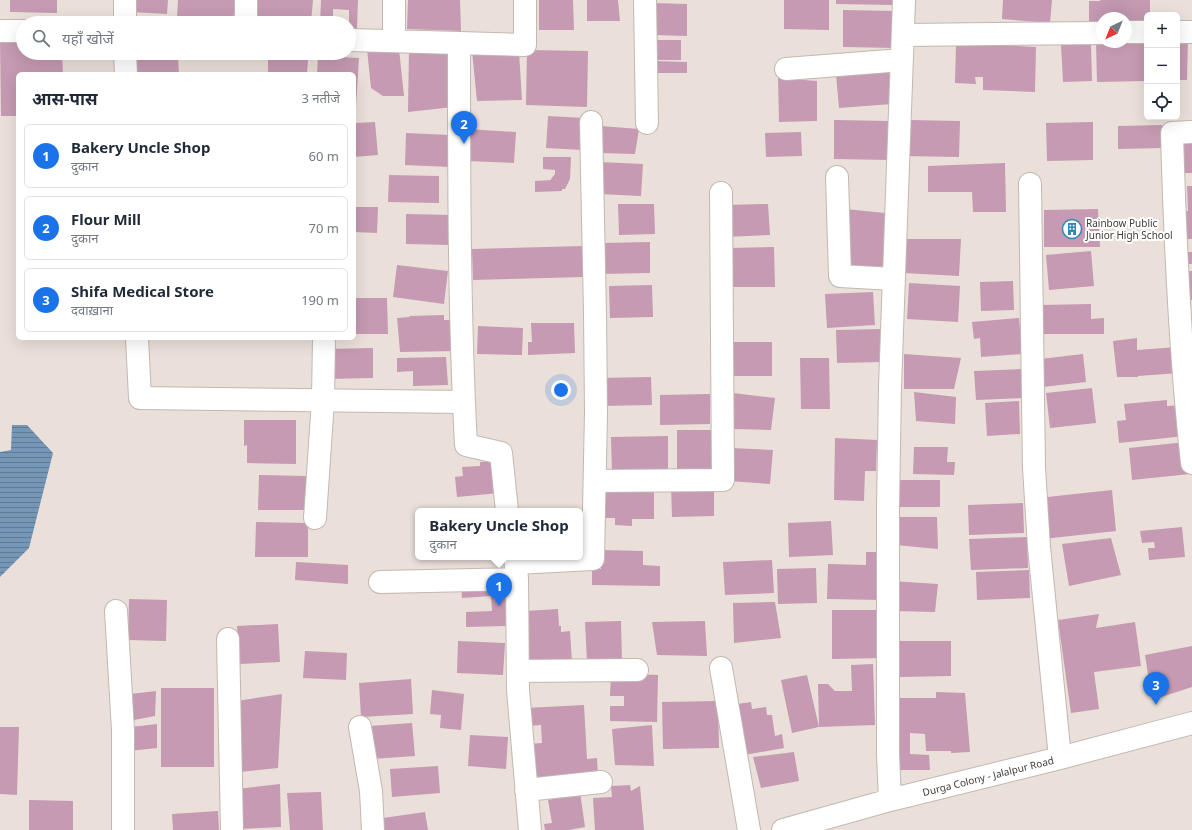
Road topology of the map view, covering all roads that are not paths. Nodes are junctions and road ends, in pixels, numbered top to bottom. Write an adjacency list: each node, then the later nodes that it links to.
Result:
1 (125, 0): 7 (street)
2 (246, 0): 8 (street)
3 (394, 0): 18 (street)
4 (524, 0): 19 (street)
5 (645, 0): 25 (street)
6 (904, 0): 16 (street)
7 (125, 16)
8 (246, 16)
9 (0, 31): 10 (street)
10 (16, 32)
11 (1132, 32): 12 (street)
12 (1144, 32)
13 (1180, 32): 14 (street)
14 (1192, 32)
15 (1096, 33): 16 (street)
16 (902, 35): 21 (street)
17 (356, 40): 18 (street)
18 (394, 41): 19 (street)
19 (459, 43): 34 (street)
20 (126, 60): 23 (street)
21 (902, 60): 22 (street); 30 (street)
22 (786, 69)
23 (126, 72)
24 (591, 122): 36 (street)
25 (647, 123)
26 (1192, 132): 35 (street)
27 (837, 177): 30 (street)
28 (1030, 184): 50 (street)
29 (721, 193): 36 (street)
30 (894, 278): 53 (street)
31 (137, 340): 33 (street)
32 (324, 340): 33 (street)
33 (323, 400): 34 (street); 38 (street)
34 (464, 402): 37 (street)
35 (1192, 463)
36 (595, 481): 40 (street)
37 (507, 508)
38 (314, 518)
39 (582, 560): 41 (street)
40 (583, 560)
41 (516, 566): 42 (street); 47 (street)
42 (380, 582)
43 (116, 611): 54 (street)
44 (228, 640): 55 (street)
45 (721, 668): 58 (street)
46 (637, 670): 47 (street)
47 (518, 671): 52 (street)
48 (1192, 723): 50 (street, Durga Colony - Jalalpur Road)
49 (360, 727): 56 (street)
50 (1060, 758): 53 (street, Durga Colony - Jalalpur Road)
51 (601, 782): 52 (street)
52 (526, 790): 57 (street)
53 (890, 800): 59 (street, Durga Colony - Jalalpur Road)
54 (123, 830)
55 (232, 830)
56 (373, 830)
57 (530, 830)
58 (749, 830)
59 (784, 830)

